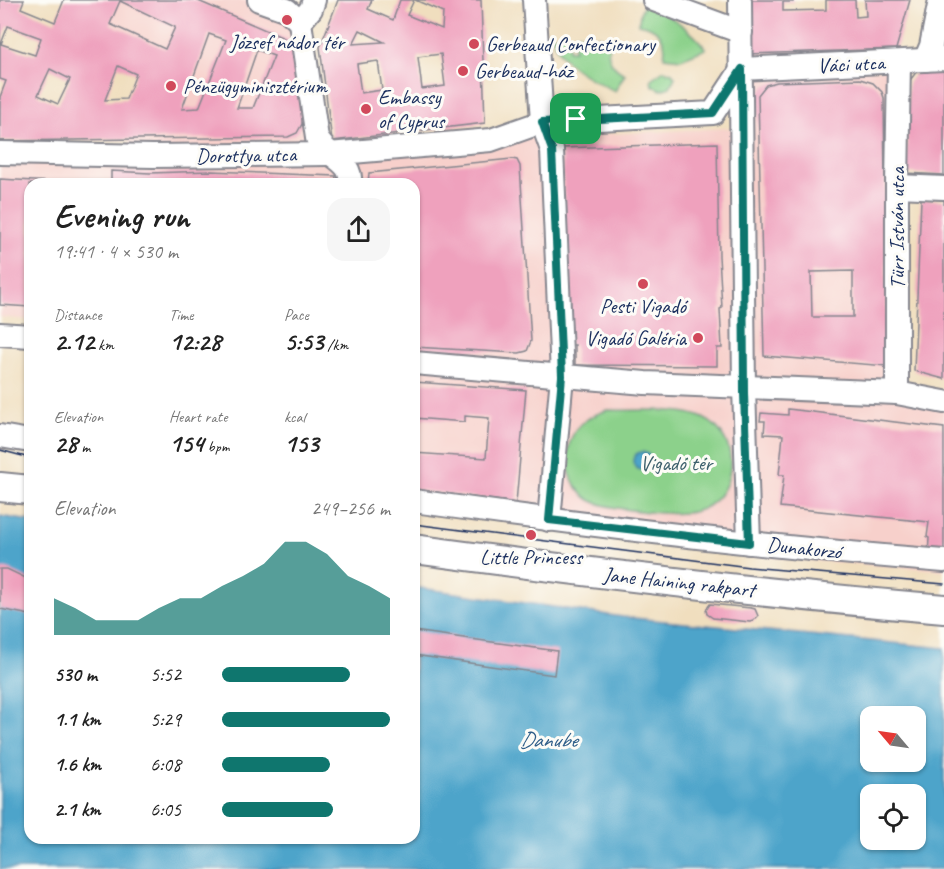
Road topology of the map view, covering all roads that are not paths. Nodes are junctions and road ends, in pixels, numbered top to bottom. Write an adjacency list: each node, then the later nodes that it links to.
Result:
1 (259, 0): 7 (street)
2 (314, 0): 7 (street)
3 (534, 0): 12 (street)
4 (654, 0): 8 (street)
5 (740, 0): 8 (street)
6 (940, 0): 9 (street)
7 (300, 22): 14 (street)
8 (741, 32): 11 (street)
9 (934, 60): 10 (street, Váci utca)
10 (900, 62): 11 (street, Váci utca); 16 (street, Türr István utca)
11 (750, 69): 12 (street, Dorottya utca); 22 (street)
12 (542, 122): 14 (street, Dorottya utca); 21 (street)
13 (0, 153): 14 (street, Dorottya utca)
14 (329, 154): 15 (street)
15 (351, 178)
16 (897, 186): 17 (street); 23 (street, Türr István utca)
17 (944, 188)
18 (0, 334): 19 (street)
19 (24, 336)
20 (420, 364): 21 (street)
21 (562, 376): 22 (street); 30 (street)
22 (744, 388): 23 (street); 31 (street)
23 (897, 393): 24 (street)
24 (944, 402)
25 (0, 436): 26 (street)
26 (24, 440)
27 (0, 487): 28 (main road)
28 (24, 489)
29 (420, 502): 30 (street, Dunakorzó)
30 (549, 520): 31 (street, Dunakorzó)
31 (749, 543): 33 (street, Dunakorzó)
32 (420, 550): 34 (main road, Jane Haining rakpart)
33 (944, 561)
34 (944, 609)

